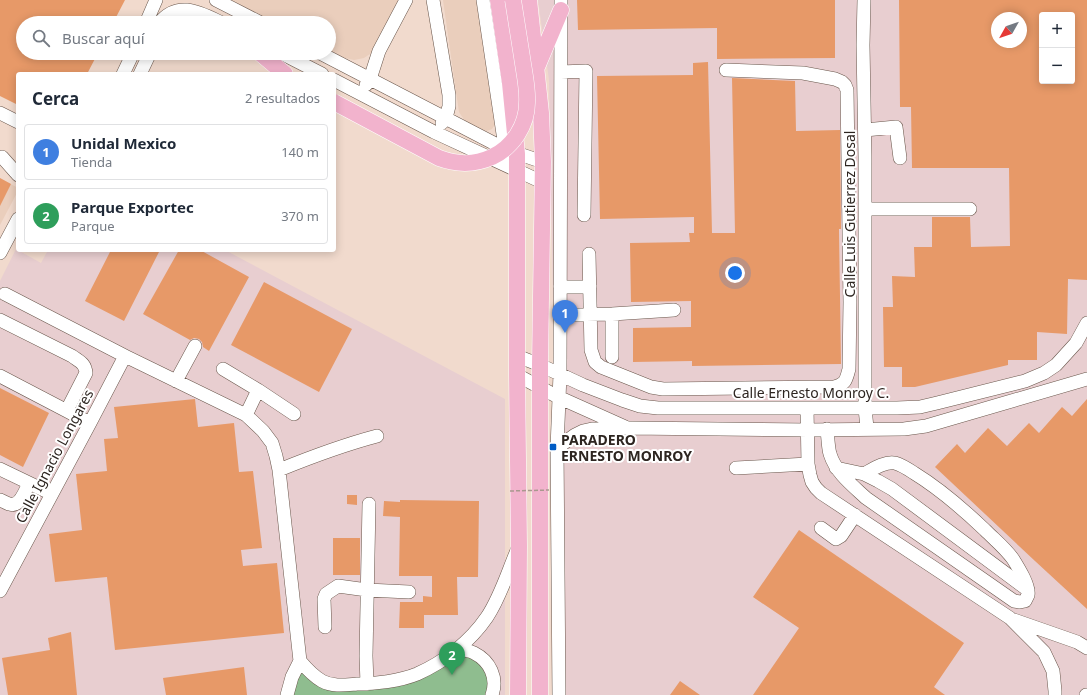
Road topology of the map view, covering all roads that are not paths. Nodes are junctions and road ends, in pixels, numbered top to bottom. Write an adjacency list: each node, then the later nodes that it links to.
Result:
1 (156, 0): 12 (street)
2 (216, 0): 16 (street)
3 (406, 0): 30 (street)
4 (432, 0): 35 (street)
5 (483, 0): 39 (street)
6 (498, 0): 39 (main road)
7 (513, 0): 33 (main road, bridge)
8 (529, 0): 23 (main road)
9 (864, 0): 37 (street, Calle Luis Gutierrez Dosal)
10 (182, 4): 13 (street); 14 (street); 15 (street)
11 (561, 5): 23 (main road); 29 (street)
12 (149, 16)
13 (165, 16)
14 (173, 16)
15 (207, 16)
16 (247, 16)
17 (130, 60): 25 (street)
18 (133, 60): 25 (street)
19 (147, 60): 26 (street)
20 (273, 60): 27 (main road)
21 (282, 60): 28 (street)
22 (333, 60): 30 (street)
23 (536, 68): 42 (main road)
24 (726, 70): 56 (street)
25 (124, 72)
26 (141, 72)
27 (283, 72)
28 (316, 72)
29 (561, 72): 48 (street); 52 (street)
30 (370, 79): 32 (street); 35 (street)
31 (336, 81): 32 (street)
32 (360, 94): 38 (street)
33 (336, 103)
34 (0, 113): 36 (street)
35 (446, 118): 38 (street); 39 (street)
36 (16, 121)
37 (865, 130): 41 (street); 46 (street, Calle Luis Gutierrez Dosal)
38 (434, 132): 43 (street)
39 (511, 151): 42 (street); 43 (main road)
40 (2, 157): 44 (street)
41 (900, 158)
42 (542, 162): 45 (main road)
43 (512, 169): 45 (street); 64 (main road)
44 (16, 173)
45 (542, 182): 66 (main road)
46 (865, 209): 47 (street); 77 (street, Calle Luis Gutierrez Dosal)
47 (970, 209)
48 (584, 215)
49 (16, 223): 50 (street)
50 (0, 253)
51 (589, 254): 53 (street)
52 (560, 287): 53 (street); 58 (street)
53 (590, 287): 56 (street)
54 (5, 294): 63 (street)
55 (674, 310): 57 (street)
56 (590, 314): 57 (street); 58 (street)
57 (612, 314): 65 (street)
58 (560, 315): 68 (street)
59 (1, 321): 78 (street)
60 (1087, 323): 62 (street, Calle Ernesto Monroy C.)
61 (195, 346): 72 (street)
62 (1082, 347): 77 (street, Calle Ernesto Monroy C.)
63 (125, 356): 72 (street); 81 (street, Calle Ignacio Longares)
64 (517, 356): 66 (street, Calle Ernesto Monroy C.); 69 (main road)
65 (612, 357)
66 (540, 365): 68 (street, Calle Ernesto Monroy C.); 73 (main road)
67 (223, 369): 74 (street)
68 (560, 374): 75 (street); 76 (street, Calle Ernesto Monroy C.)
69 (517, 375): 73 (street); 100 (main road)
70 (0, 376): 78 (street)
71 (1087, 379): 83 (street)
72 (176, 381): 80 (street)
73 (540, 387): 75 (street); 114 (main road)
74 (258, 390): 79 (street); 80 (street)
75 (558, 397): 82 (street); 87 (street)
76 (807, 408): 77 (street, Calle Ernesto Monroy C.); 85 (street)
77 (865, 408): 83 (street, Calle Luis Gutierrez Dosal)
78 (67, 410): 81 (street)
79 (294, 414)
80 (246, 415): 92 (street)
81 (90, 423): 95 (street, Calle Ignacio Longares)
82 (629, 428): 85 (street); 87 (street)
83 (867, 428): 84 (street)
84 (827, 429): 85 (street); 90 (street)
85 (808, 430): 88 (street)
86 (377, 436): 92 (street)
87 (557, 448): 115 (street)
88 (808, 464): 89 (street); 98 (street)
89 (736, 468)
90 (836, 468): 93 (street); 102 (street)
91 (0, 469): 94 (street)
92 (279, 470): 109 (street)
93 (864, 474): 102 (street); 102 (street)
94 (29, 483): 95 (street); 96 (street)
95 (52, 494): 103 (street, Calle Ignacio Longares)
96 (0, 500)
97 (369, 504): 101 (street)
98 (855, 515): 99 (street); 105 (street)
99 (821, 528)
100 (519, 546): 108 (street); 113 (main road)
101 (367, 590): 104 (street); 106 (street); 110 (street)
102 (1028, 590)
103 (0, 591)
104 (409, 592)
105 (1010, 618): 107 (street); 116 (street)
106 (325, 626)
107 (1087, 648)
108 (452, 653): 110 (street); 112 (street)
109 (300, 660): 110 (street); 111 (street)
110 (367, 684)
111 (287, 695)
112 (492, 695)
113 (518, 695)
114 (540, 695)
115 (559, 695)
116 (1055, 695)

